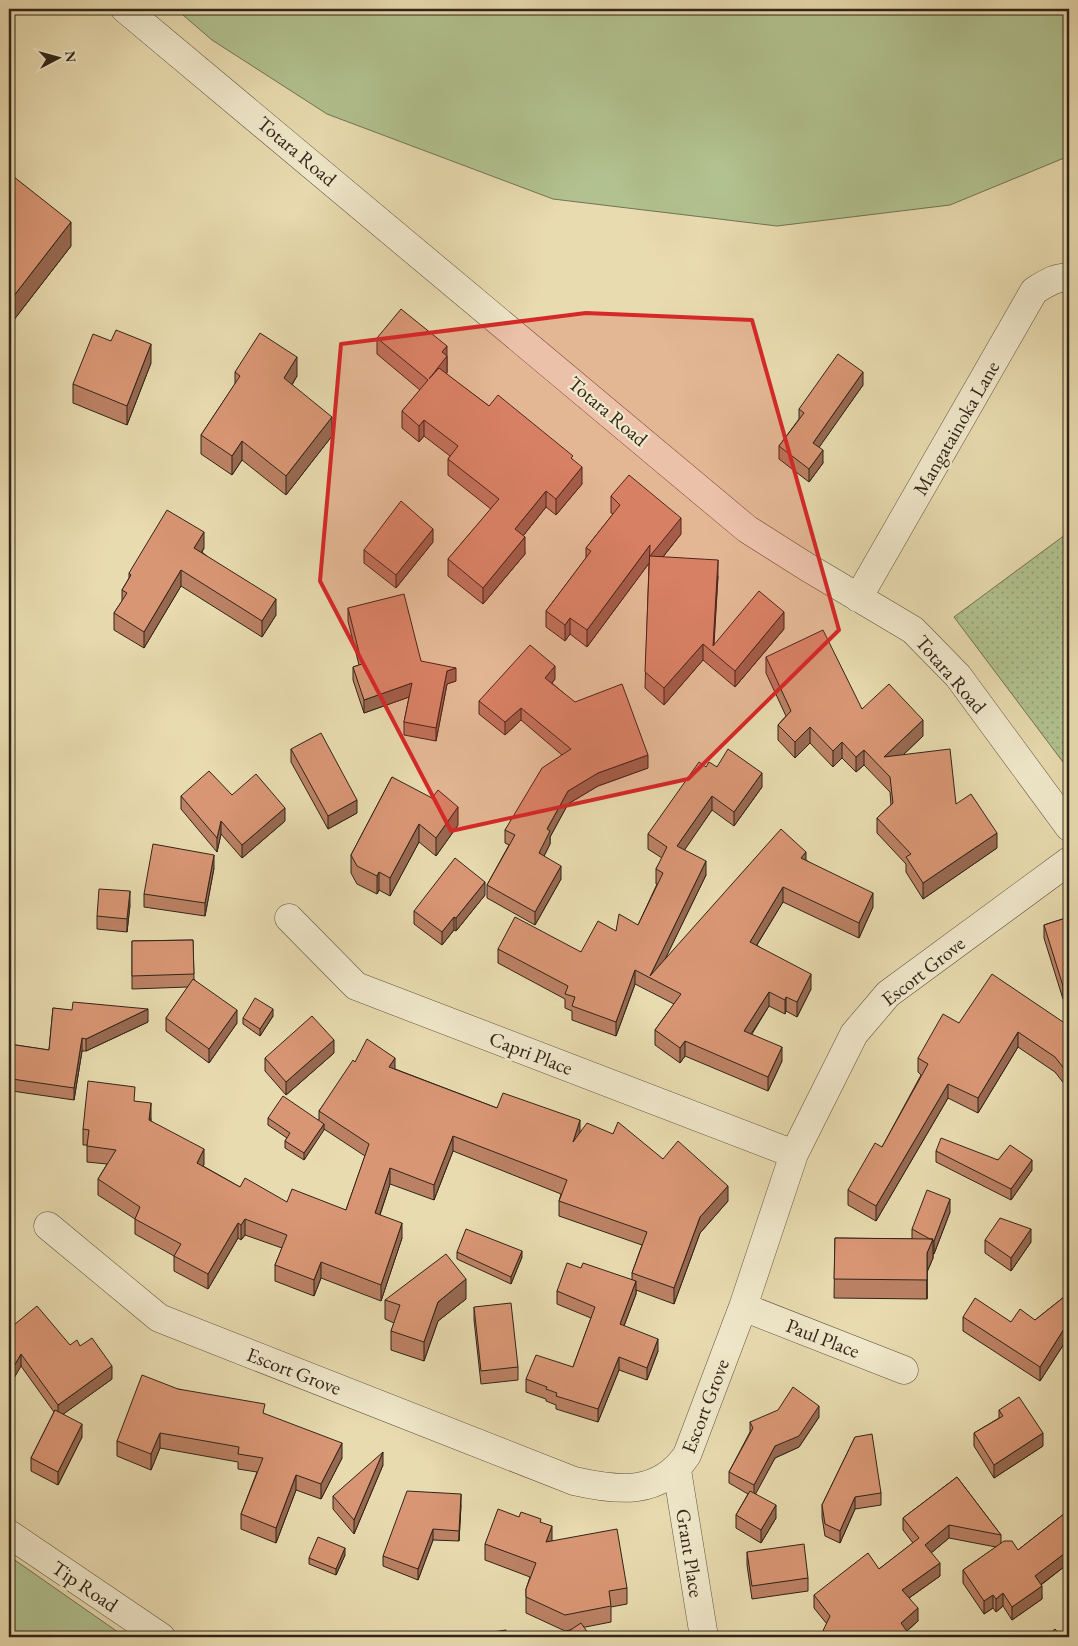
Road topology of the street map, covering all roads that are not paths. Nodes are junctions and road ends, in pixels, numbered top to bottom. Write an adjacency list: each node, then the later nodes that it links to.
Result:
1 (125, 9): 3 (street, Totara Road)
2 (1069, 278): 3 (street, Mangatainoka Lane)
3 (858, 598): 4 (street, Totara Road)
4 (1069, 827)
5 (1069, 861): 7 (street, Escort Grove)
6 (290, 918): 7 (street, Capri Place)
7 (794, 1154): 9 (street, Escort Grove)
8 (48, 1226): 11 (street, Escort Grove)
9 (743, 1307): 10 (street, Paul Place); 11 (street, Escort Grove)
10 (904, 1370)
11 (677, 1470): 14 (street, Grant Place)
12 (9, 1534): 13 (street, Tip Road)
13 (161, 1637)
14 (704, 1637)

